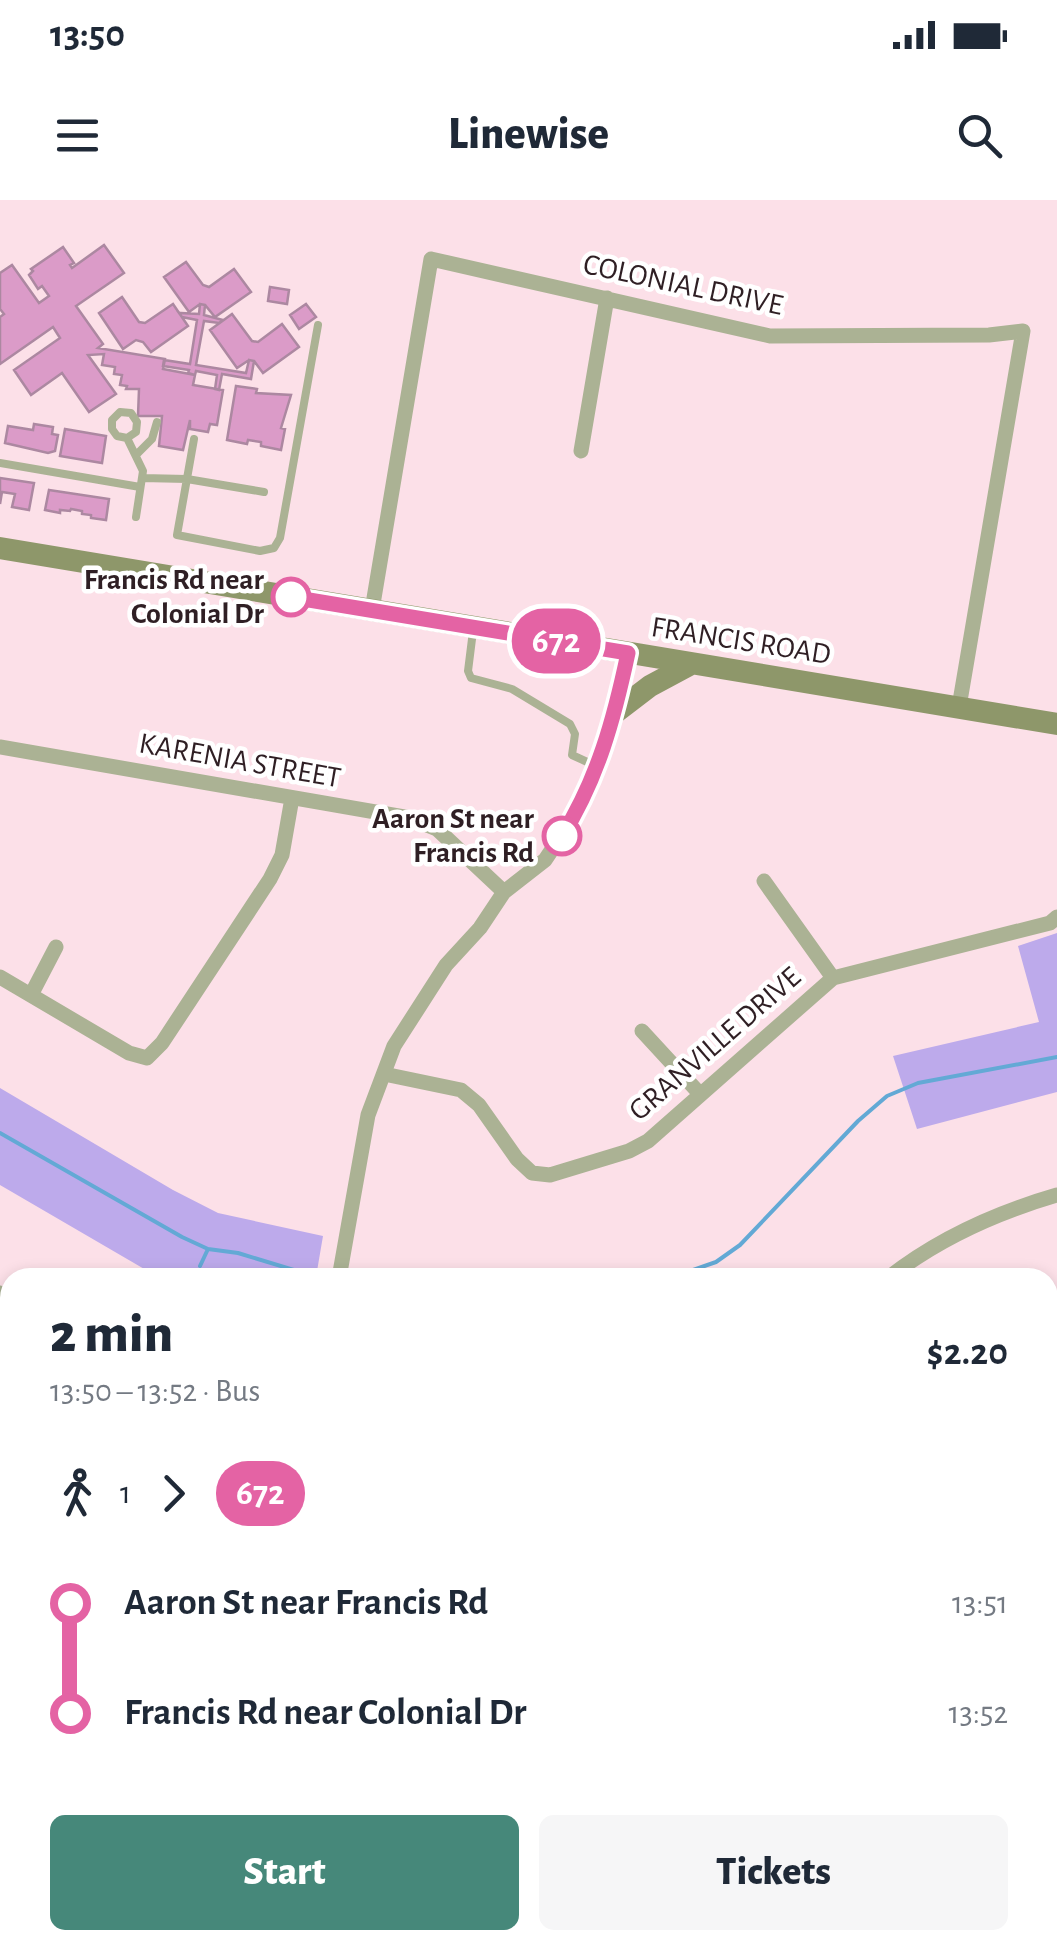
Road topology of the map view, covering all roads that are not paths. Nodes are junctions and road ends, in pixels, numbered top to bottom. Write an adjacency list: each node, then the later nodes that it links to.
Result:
1 (607, 298): 6 (street); 14 (street, COLONIAL DRIVE); 18 (street, COLONIAL DRIVE)
2 (318, 325): 9 (lane)
3 (157, 422): 7 (lane)
4 (127, 438): 7 (lane)
5 (194, 439): 9 (lane)
6 (581, 450)
7 (137, 454): 10 (lane)
8 (0, 463): 10 (lane)
9 (187, 479): 10 (lane); 11 (lane)
10 (141, 483): 12 (lane)
11 (264, 492)
12 (136, 517)
13 (0, 548): 14 (main road, FRANCIS ROAD)
14 (372, 610): 15 (main road, FRANCIS ROAD)
15 (474, 627): 16 (main road, FRANCIS ROAD); 22 (lane)
16 (628, 653): 17 (main road, FRANCIS ROAD); 19 (street)
17 (691, 664): 18 (main road, FRANCIS ROAD); 19 (main road)
18 (959, 707): 20 (main road, FRANCIS ROAD)
19 (616, 712): 22 (street)
20 (1057, 724)
21 (0, 747): 23 (street, KARENIA STREET)
22 (598, 767): 25 (street)
23 (292, 798): 25 (street, KARENIA STREET); 30 (street)
24 (764, 881): 29 (street)
25 (504, 892): 32 (street)
26 (1057, 917): 29 (street, GRANVILLE DRIVE)
27 (56, 947): 30 (street)
28 (0, 976): 30 (street)
29 (832, 978): 33 (street, GRANVILLE DRIVE)
30 (32, 995)
31 (642, 1031): 33 (street)
32 (384, 1074): 33 (street, GRANVILLE DRIVE); 35 (street)
33 (700, 1094)
34 (1057, 1195): 36 (street)
35 (341, 1268)
36 (900, 1268)

